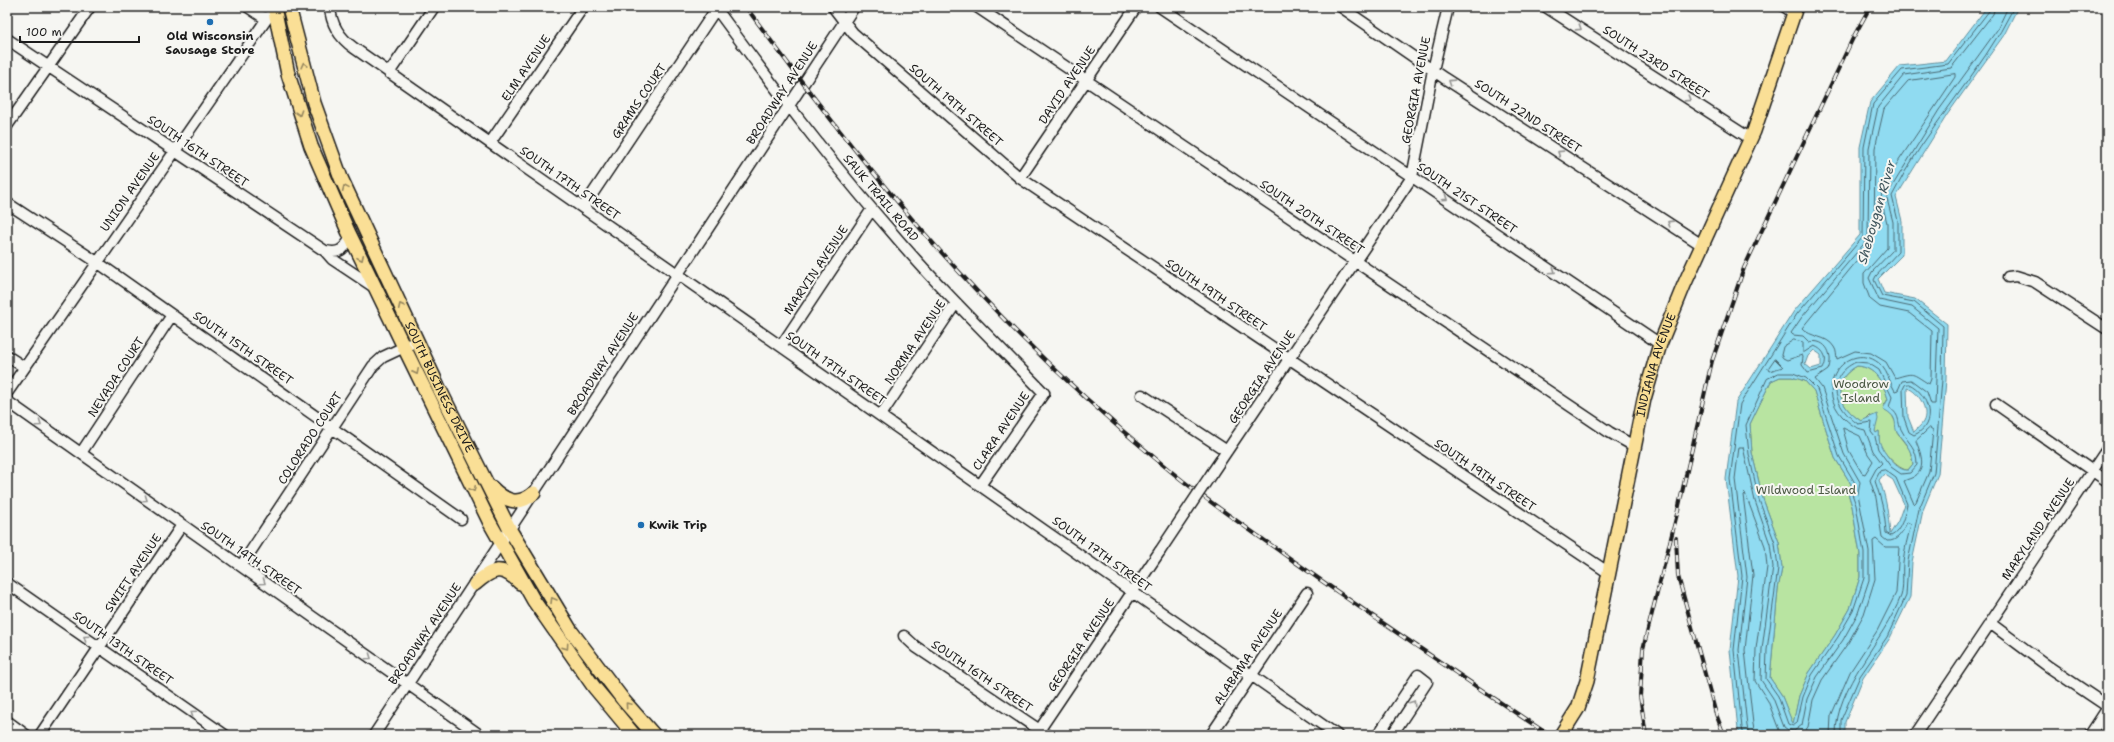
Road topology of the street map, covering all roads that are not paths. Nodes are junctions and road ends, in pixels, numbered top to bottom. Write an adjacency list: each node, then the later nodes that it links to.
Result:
1 (90, 7): 21 (street)
2 (248, 7): 18 (street)
3 (274, 7): 18 (street, UNION AVENUE); 35 (main road, SOUTH BUSINESS DRIVE, one-way to 35)
4 (289, 7): 46 (main road, SOUTH BUSINESS DRIVE, one-way to 4)
5 (434, 7): 23 (street)
6 (583, 7): 28 (street, ELM AVENUE)
7 (833, 7): 19 (street, SOUTH 19TH STREET)
8 (854, 7): 19 (street, BROADWAY AVENUE)
9 (977, 7): 24 (street, SOUTH 20TH STREET)
10 (1136, 7): 24 (street, DAVID AVENUE)
11 (1160, 7): 30 (street, SOUTH 21ST STREET)
12 (1341, 7): 22 (street, SOUTH 22ND STREET)
13 (1448, 7): 22 (street, GEORGIA AVENUE)
14 (1546, 7): 27 (street, SOUTH 23RD STREET, one-way to 27)
15 (715, 8): 25 (street, SAUK TRAIL ROAD); 33 (street, GRAMS COURT)
16 (328, 9): 23 (street, SOUTH 17TH STREET)
17 (1791, 9): 27 (main road, INDIANA AVENUE)
18 (266, 19): 29 (street, UNION AVENUE)
19 (844, 23): 25 (street, BROADWAY AVENUE); 31 (street, SOUTH 19TH STREET)
20 (7, 38): 21 (street, SOUTH 16TH STREET)
21 (49, 66): 26 (street); 29 (street, SOUTH 16TH STREET)
22 (1433, 70): 30 (street, GEORGIA AVENUE); 36 (street, SOUTH 22ND STREET, one-way to 22)
23 (389, 73): 28 (street, SOUTH 17TH STREET)
24 (1086, 80): 31 (street, DAVID AVENUE); 38 (street, SOUTH 20TH STREET)
25 (790, 106): 34 (street, SAUK TRAIL ROAD); 40 (street, BROADWAY AVENUE)
26 (7, 126)
27 (1751, 139): 36 (main road, INDIANA AVENUE)
28 (490, 143): 33 (street, SOUTH 17TH STREET)
29 (175, 151): 37 (street, SOUTH 16TH STREET); 39 (street, UNION AVENUE)
30 (1412, 177): 38 (street, GEORGIA AVENUE); 47 (street, SOUTH 21ST STREET, one-way to 47)
31 (1020, 178): 51 (street, SOUTH 19TH STREET)
32 (7, 203): 39 (street, SOUTH 15TH STREET)
33 (583, 208): 40 (street, SOUTH 17TH STREET)
34 (872, 209): 43 (street, SAUK TRAIL ROAD); 48 (street, MARVIN AVENUE)
35 (351, 238): 37 (street); 42 (main road, SOUTH BUSINESS DRIVE, one-way to 42)
36 (1702, 244): 47 (main road, INDIANA AVENUE)
37 (325, 252): 42 (street, SOUTH 16TH STREET)
38 (1355, 261): 51 (street, GEORGIA AVENUE); 60 (street, SOUTH 20TH STREET)
39 (97, 262): 44 (street, SOUTH 15TH STREET); 52 (street, UNION AVENUE)
40 (678, 274): 48 (street, SOUTH 17TH STREET); 68 (street, BROADWAY AVENUE)
41 (2008, 277): 45 (street)
42 (374, 287): 49 (main road, SOUTH BUSINESS DRIVE)
43 (956, 303): 54 (street, SAUK TRAIL ROAD); 58 (street, NORMA AVENUE)
44 (172, 315): 59 (street, SOUTH 15TH STREET); 63 (street, NEVADA COURT)
45 (2107, 329)
46 (417, 341): 49 (street, COLORADO COURT); 66 (main road, SOUTH BUSINESS DRIVE)
47 (1660, 344): 60 (main road, INDIANA AVENUE)
48 (781, 346): 58 (street, SOUTH 17TH STREET)
49 (404, 348): 59 (street, COLORADO COURT); 72 (main road, SOUTH BUSINESS DRIVE, one-way to 72)
50 (7, 356): 52 (street)
51 (1289, 360): 62 (street, GEORGIA AVENUE); 74 (street, SOUTH 19TH STREET)
52 (24, 368): 53 (street, UNION AVENUE)
53 (7, 392)
54 (1044, 393): 67 (street, CLARA AVENUE)
55 (1142, 395): 62 (street)
56 (7, 401): 63 (street, SOUTH 14TH STREET, one-way to 63)
57 (1996, 404): 64 (street)
58 (881, 415): 67 (street, SOUTH 17TH STREET)
59 (333, 428): 69 (street, SOUTH 15TH STREET); 73 (street, COLORADO COURT)
60 (1634, 446): 74 (main road, INDIANA AVENUE)
61 (2107, 449): 64 (street, MARYLAND AVENUE)
62 (1227, 451): 78 (street, GEORGIA AVENUE, bridge)
63 (81, 453): 70 (street, SOUTH 14TH STREET, one-way to 70)
64 (2093, 470): 65 (street); 80 (street, MARYLAND AVENUE)
65 (2107, 481)
66 (486, 483): 68 (main road); 71 (main road, SOUTH BUSINESS DRIVE)
67 (981, 484): 78 (street, SOUTH 17TH STREET)
68 (534, 493): 71 (street, BROADWAY AVENUE)
69 (461, 519)
70 (182, 524): 73 (street, SOUTH 14TH STREET); 82 (street, SWIFT AVENUE)
71 (510, 530): 72 (street, BROADWAY AVENUE); 96 (main road, SOUTH BUSINESS DRIVE, one-way to 71)
72 (501, 543): 76 (street, BROADWAY AVENUE); 77 (main road, SOUTH BUSINESS DRIVE)
73 (241, 566): 84 (street, SOUTH 14TH STREET, one-way to 84)
74 (1609, 573): 88 (main road, INDIANA AVENUE)
75 (7, 583): 82 (street, SOUTH 13TH STREET, one-way to 75)
76 (475, 584): 77 (main road); 84 (street, BROADWAY AVENUE)
77 (529, 592): 95 (main road, SOUTH BUSINESS DRIVE, one-way to 95)
78 (1132, 592): 83 (street, SOUTH 17TH STREET); 89 (street, GEORGIA AVENUE)
79 (1306, 593): 83 (street, ALABAMA AVENUE)
80 (1990, 623): 85 (street); 101 (street, MARYLAND AVENUE)
81 (904, 636): 89 (street, SOUTH 16TH STREET)
82 (99, 647): 91 (street, SWIFT AVENUE); 92 (street, SOUTH 13TH STREET, one-way to 82)
83 (1251, 675): 97 (street, ALABAMA AVENUE); 98 (street, SOUTH 17TH STREET)
84 (407, 684): 93 (street, BROADWAY AVENUE); 94 (street, SOUTH 14TH STREET)
85 (2107, 706)
86 (2107, 709): 102 (street)
87 (7, 721): 90 (street)
88 (1564, 730)
89 (1041, 733)
90 (26, 735)
91 (40, 735)
92 (225, 735)
93 (374, 735)
94 (480, 735)
95 (634, 735)
96 (654, 735)
97 (1211, 735)
98 (1337, 735)
99 (1378, 735): 100 (street, one-way to 99)
100 (1392, 735)
101 (1915, 735)
102 (2090, 735)

